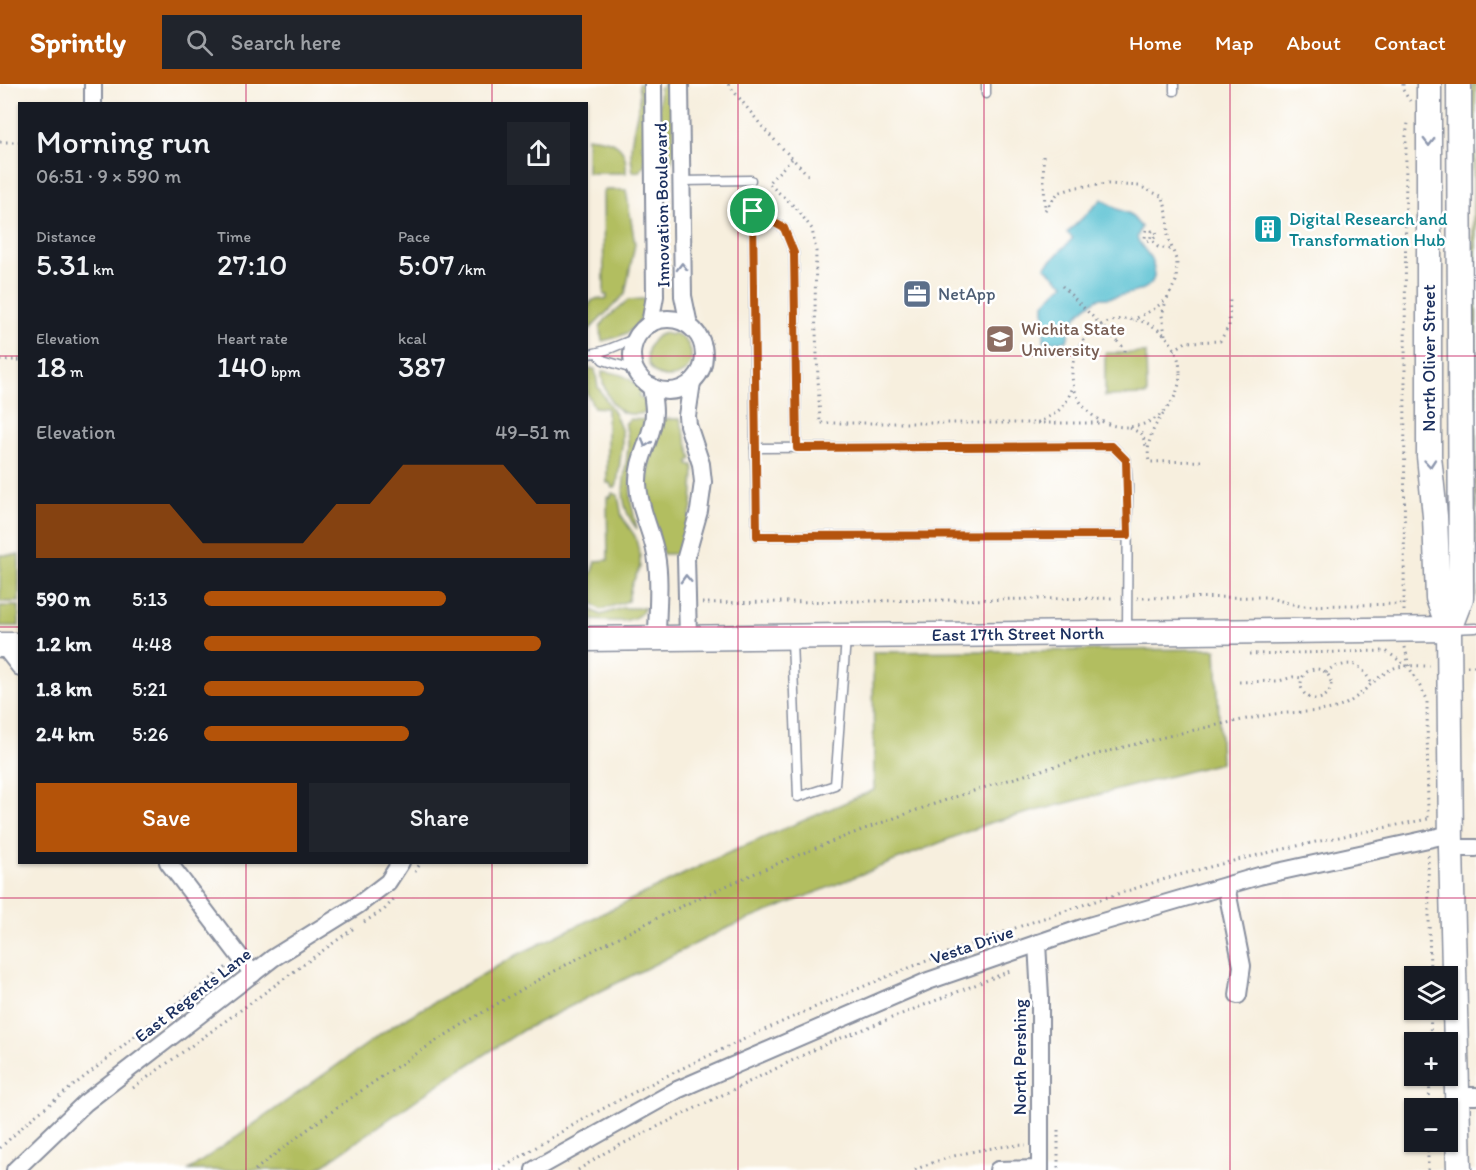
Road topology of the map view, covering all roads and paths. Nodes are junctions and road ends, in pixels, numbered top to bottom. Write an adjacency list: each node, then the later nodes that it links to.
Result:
1 (93, 84): 8 (street)
2 (653, 84): 24 (street, Innovation Boulevard)
3 (680, 84): 17 (street, Innovation Boulevard)
4 (728, 84): 14 (path)
5 (1403, 84): 9 (path)
6 (1429, 84): 53 (main road, North Oliver Street, one-way to 53)
7 (1459, 84): 53 (main road, North Oliver Street)
8 (93, 102)
9 (1410, 110)
10 (1409, 118): 50 (path)
11 (0, 142): 12 (path)
12 (18, 142)
13 (1043, 156): 19 (path)
14 (792, 159): 15 (path); 40 (path)
15 (809, 176)
16 (751, 180): 17 (lane)
17 (681, 181): 25 (street, Innovation Boulevard, one-way to 17)
18 (1146, 230): 19 (path)
19 (1173, 250): 22 (path)
20 (1062, 286): 26 (path)
21 (1230, 297): 29 (path)
22 (1167, 299): 23 (path); 27 (path)
23 (1133, 320): 26 (path); 27 (path)
24 (650, 324): 25 (street); 28 (street)
25 (689, 325): 36 (street, Innovation Boulevard)
26 (1102, 325): 30 (path); 38 (path)
27 (1165, 337): 29 (path)
28 (637, 338): 32 (lane); 35 (street)
29 (1174, 350): 39 (path)
30 (1125, 353)
31 (588, 354): 32 (lane)
32 (598, 354): 35 (lane)
33 (0, 360): 34 (path)
34 (18, 360)
35 (636, 370): 37 (street)
36 (692, 382): 37 (street); 57 (street, Innovation Boulevard, one-way to 36)
37 (651, 386): 58 (street, one-way to 58)
38 (1073, 387): 40 (path); 41 (path)
39 (1166, 410): 42 (path); 45 (path)
40 (1036, 423): 41 (path)
41 (1104, 423): 42 (path)
42 (1128, 427): 45 (path)
43 (755, 448): 44 (lane); 44 (lane); 47 (lane)
44 (797, 448): 47 (lane)
45 (1147, 450): 46 (path)
46 (1203, 461)
47 (1128, 535): 48 (lane)
48 (1127, 598): 49 (path); 50 (path); 54 (lane)
49 (694, 603)
50 (1404, 604): 51 (path)
51 (1404, 615)
52 (1476, 628): 53 (lane)
53 (1449, 629): 54 (main road, East 17th Street North); 71 (main road, North Oliver Street)
54 (1127, 633): 56 (main road, East 17th Street North)
55 (792, 636): 56 (main road, East 17th Street North); 56 (lane); 57 (main road, East 17th Street North)
56 (846, 636)
57 (687, 637): 58 (main road, East 17th Street North)
58 (657, 638): 59 (main road, East 17th Street North)
59 (588, 639)
60 (1405, 644): 65 (path)
61 (7, 645): 63 (street)
62 (1249, 654): 65 (path)
63 (18, 664)
64 (1428, 666): 65 (path)
65 (1408, 667): 69 (path); 70 (path)
66 (1326, 673): 67 (path); 67 (path); 69 (path)
67 (1302, 678): 68 (path)
68 (1239, 682)
69 (1372, 685): 98 (path)
70 (1428, 840): 71 (street, Vesta Drive); 77 (street, Vesta Drive); 83 (path)
71 (1451, 841): 72 (street, Vesta Drive); 90 (main road, North Oliver Street)
72 (1476, 848)
73 (170, 864): 85 (street)
74 (400, 864): 85 (street, East Regents Lane)
75 (420, 864): 76 (path)
76 (412, 877)
77 (1226, 886): 81 (street, Vesta Drive); 88 (street)
78 (399, 893): 79 (path)
79 (364, 922)
80 (354, 928): 87 (path)
81 (1037, 943): 92 (street, North Pershing); 99 (street, Vesta Drive)
82 (231, 963): 94 (path)
83 (1430, 966)
84 (1015, 969): 100 (path)
85 (253, 974): 97 (street, East Regents Lane)
86 (274, 976): 87 (path)
87 (278, 982): 89 (path)
88 (1238, 995)
89 (128, 1092)
90 (1467, 1096): 105 (main road, North Oliver Street)
91 (1058, 1130): 93 (path)
92 (1040, 1145): 93 (path); 96 (street, North Pershing); 101 (path)
93 (1058, 1145): 103 (path)
94 (0, 1148)
95 (1428, 1152): 104 (path)
96 (1040, 1169): 102 (street)
97 (15, 1170)
98 (255, 1170)
99 (534, 1170)
100 (578, 1170)
101 (915, 1170)
102 (998, 1170)
103 (1058, 1170)
104 (1428, 1170)
105 (1459, 1170)

